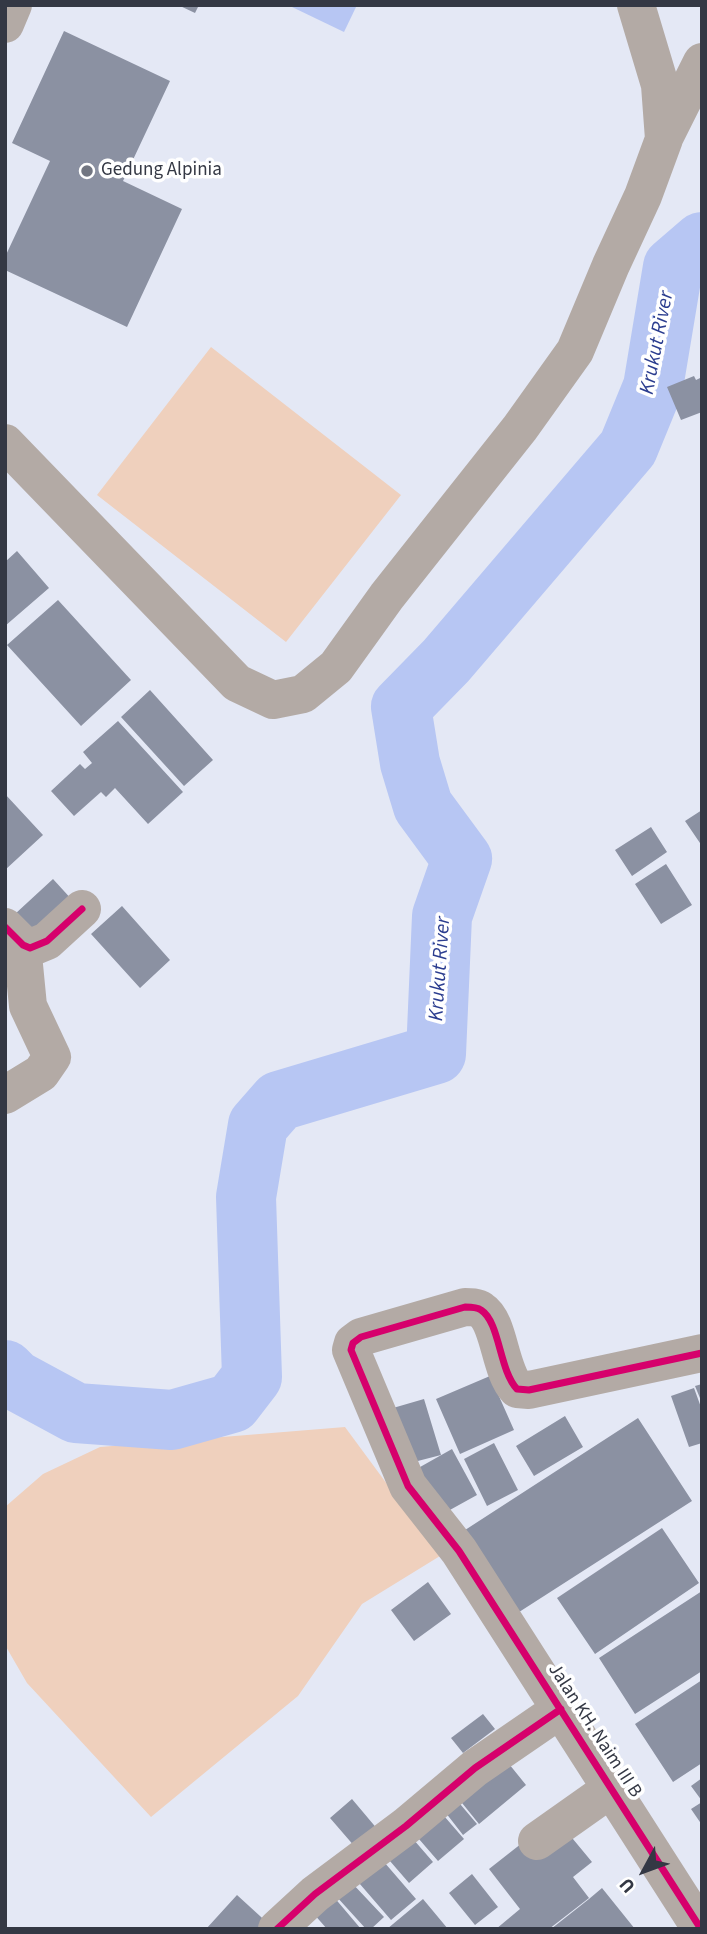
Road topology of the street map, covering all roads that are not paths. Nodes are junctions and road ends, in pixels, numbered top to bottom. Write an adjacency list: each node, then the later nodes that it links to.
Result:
1 (13, 5): 3 (street)
2 (636, 5): 5 (street)
3 (5, 24)
4 (702, 62): 5 (street)
5 (664, 139): 6 (street)
6 (5, 443)
7 (82, 909): 8 (street)
8 (5, 927)
9 (5, 948): 10 (street)
10 (5, 1095)
11 (702, 1353): 12 (street, Jalan KH. Naim III B)
12 (561, 1709): 13 (street, Jalan KH. Naim III B); 15 (street)
13 (612, 1788): 14 (street); 16 (street, Jalan KH. Naim III B)
14 (537, 1841)
15 (277, 1929)
16 (701, 1929)

